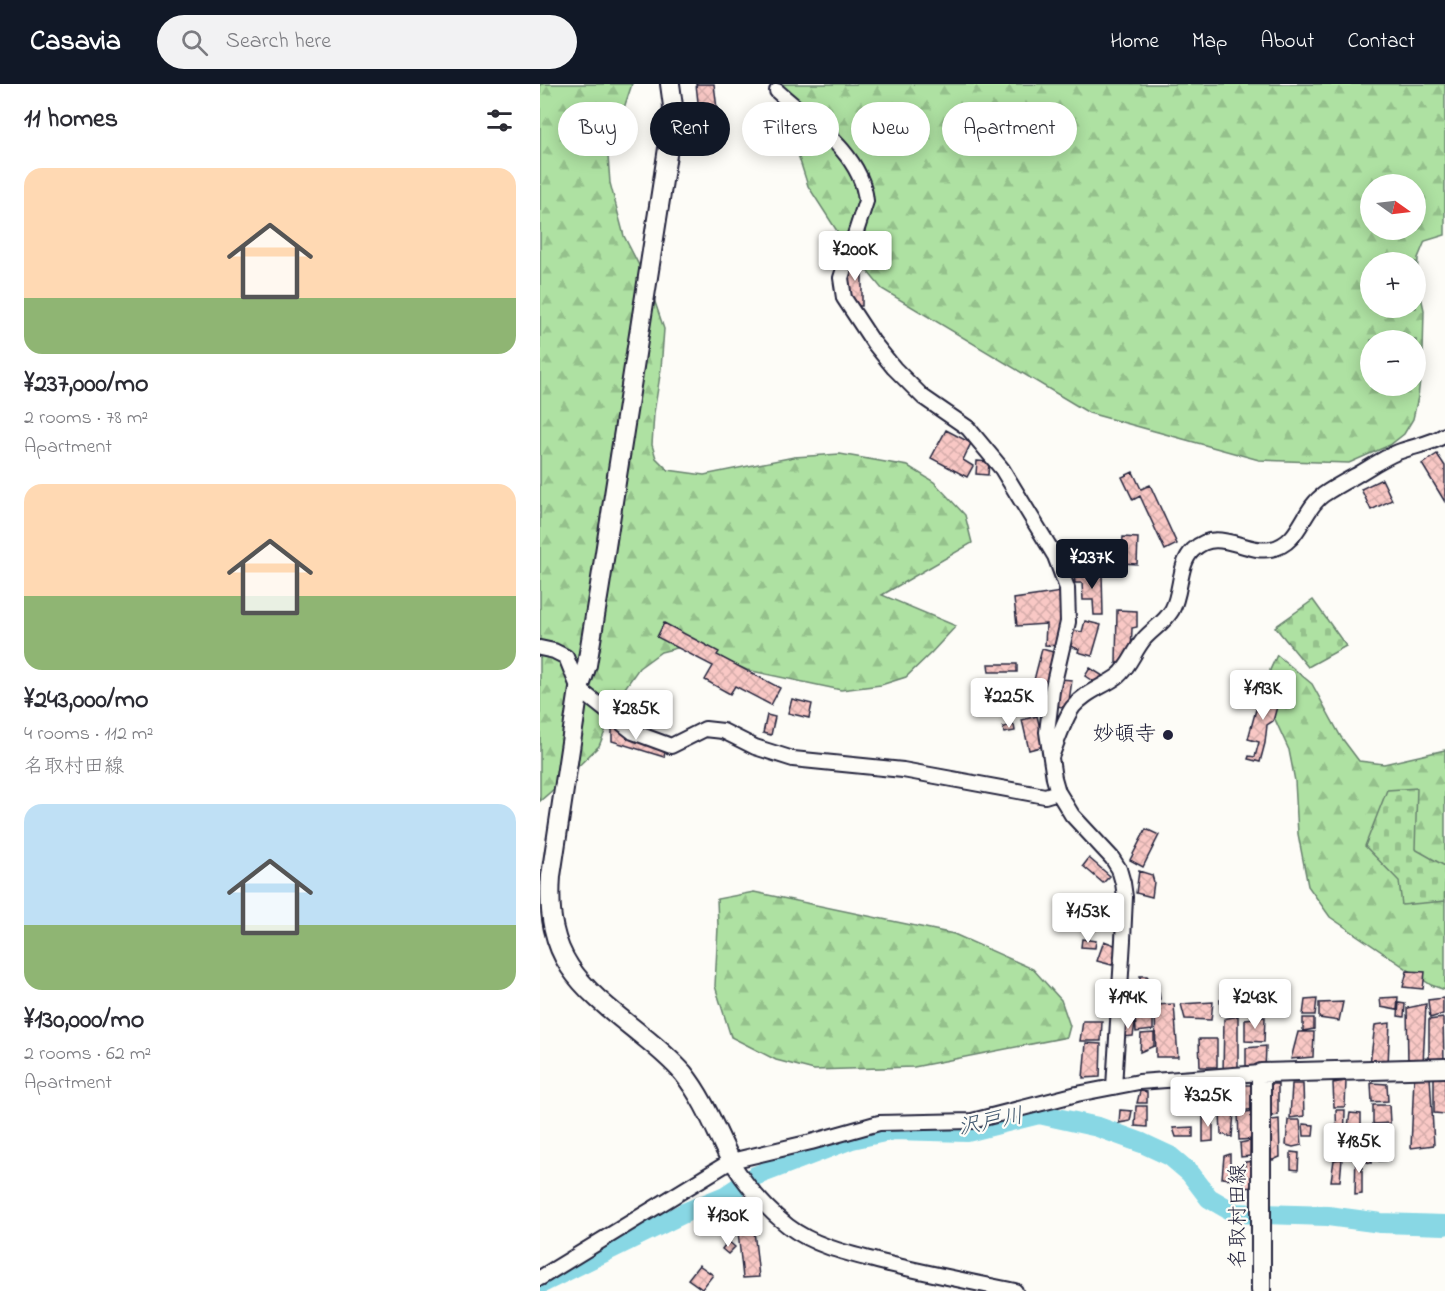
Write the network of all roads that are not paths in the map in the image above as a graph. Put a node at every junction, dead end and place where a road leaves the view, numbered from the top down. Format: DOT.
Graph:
graph roads {
  1 [pos="670,84"];
  2 [pos="777,92"];
  3 [pos="1445,435"];
  4 [pos="540,648"];
  5 [pos="579,689"];
  6 [pos="1050,759"];
  7 [pos="1058,792"];
  8 [pos="1445,1068"];
  9 [pos="1261,1073"];
  10 [pos="1114,1087"];
  11 [pos="734,1165"];
  12 [pos="540,1278"];
  13 [pos="1015,1291"];
  14 [pos="1261,1291"];
  1 -- 5 [label="street"];
  2 -- 6 [label="street"];
  3 -- 6 [label="street"];
  4 -- 5 [label="street"];
  5 -- 7 [label="street"];
  5 -- 11 [label="street"];
  6 -- 7 [label="street"];
  7 -- 10 [label="street"];
  8 -- 9 [label="street"];
  9 -- 10 [label="street"];
  9 -- 14 [label="street, 名取村田線"];
  10 -- 11 [label="street"];
  11 -- 12 [label="street"];
  11 -- 13 [label="street"];
}
